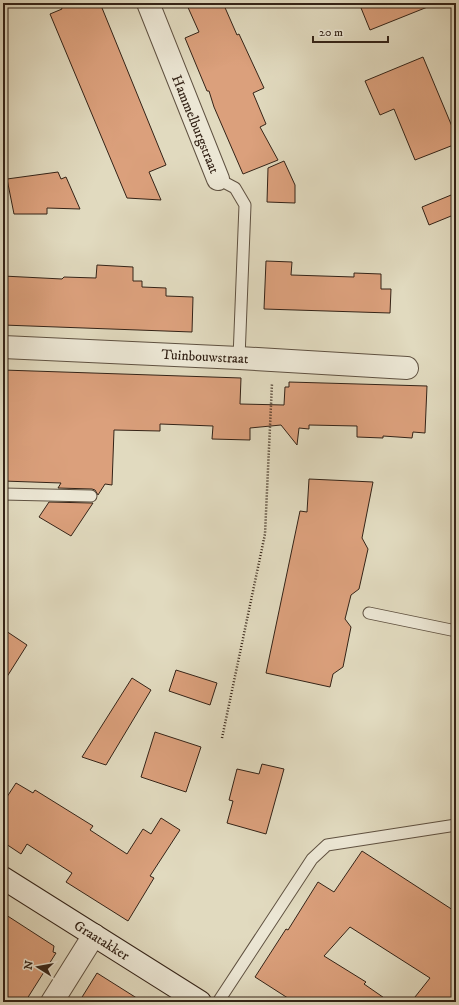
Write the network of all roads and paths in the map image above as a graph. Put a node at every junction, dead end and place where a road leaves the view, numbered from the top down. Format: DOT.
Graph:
graph roads {
  1 [pos="148,3"];
  2 [pos="218,179"];
  3 [pos="3,347"];
  4 [pos="239,358"];
  5 [pos="273,360"];
  6 [pos="407,368"];
  7 [pos="3,494"];
  8 [pos="91,496"];
  9 [pos="369,613"];
  10 [pos="456,631"];
  11 [pos="222,738"];
  12 [pos="456,825"];
  13 [pos="3,878"];
  14 [pos="94,935"];
  15 [pos="52,1002"];
  16 [pos="200,1002"];
  17 [pos="218,1002"];
  1 -- 2 [label="street, Hammelburgstraat"];
  2 -- 4 [label="lane, Hammelburgstraat"];
  3 -- 4 [label="street, Tuinbouwstraat"];
  4 -- 5 [label="street, Tuinbouwstraat"];
  5 -- 6 [label="street, Tuinbouwstraat"];
  5 -- 11 [label="path"];
  7 -- 8 [label="lane"];
  9 -- 10 [label="lane"];
  12 -- 17 [label="lane"];
  13 -- 14 [label="street, Graatakker"];
  14 -- 15 [label="street"];
  14 -- 16 [label="street, Graatakker"];
}
